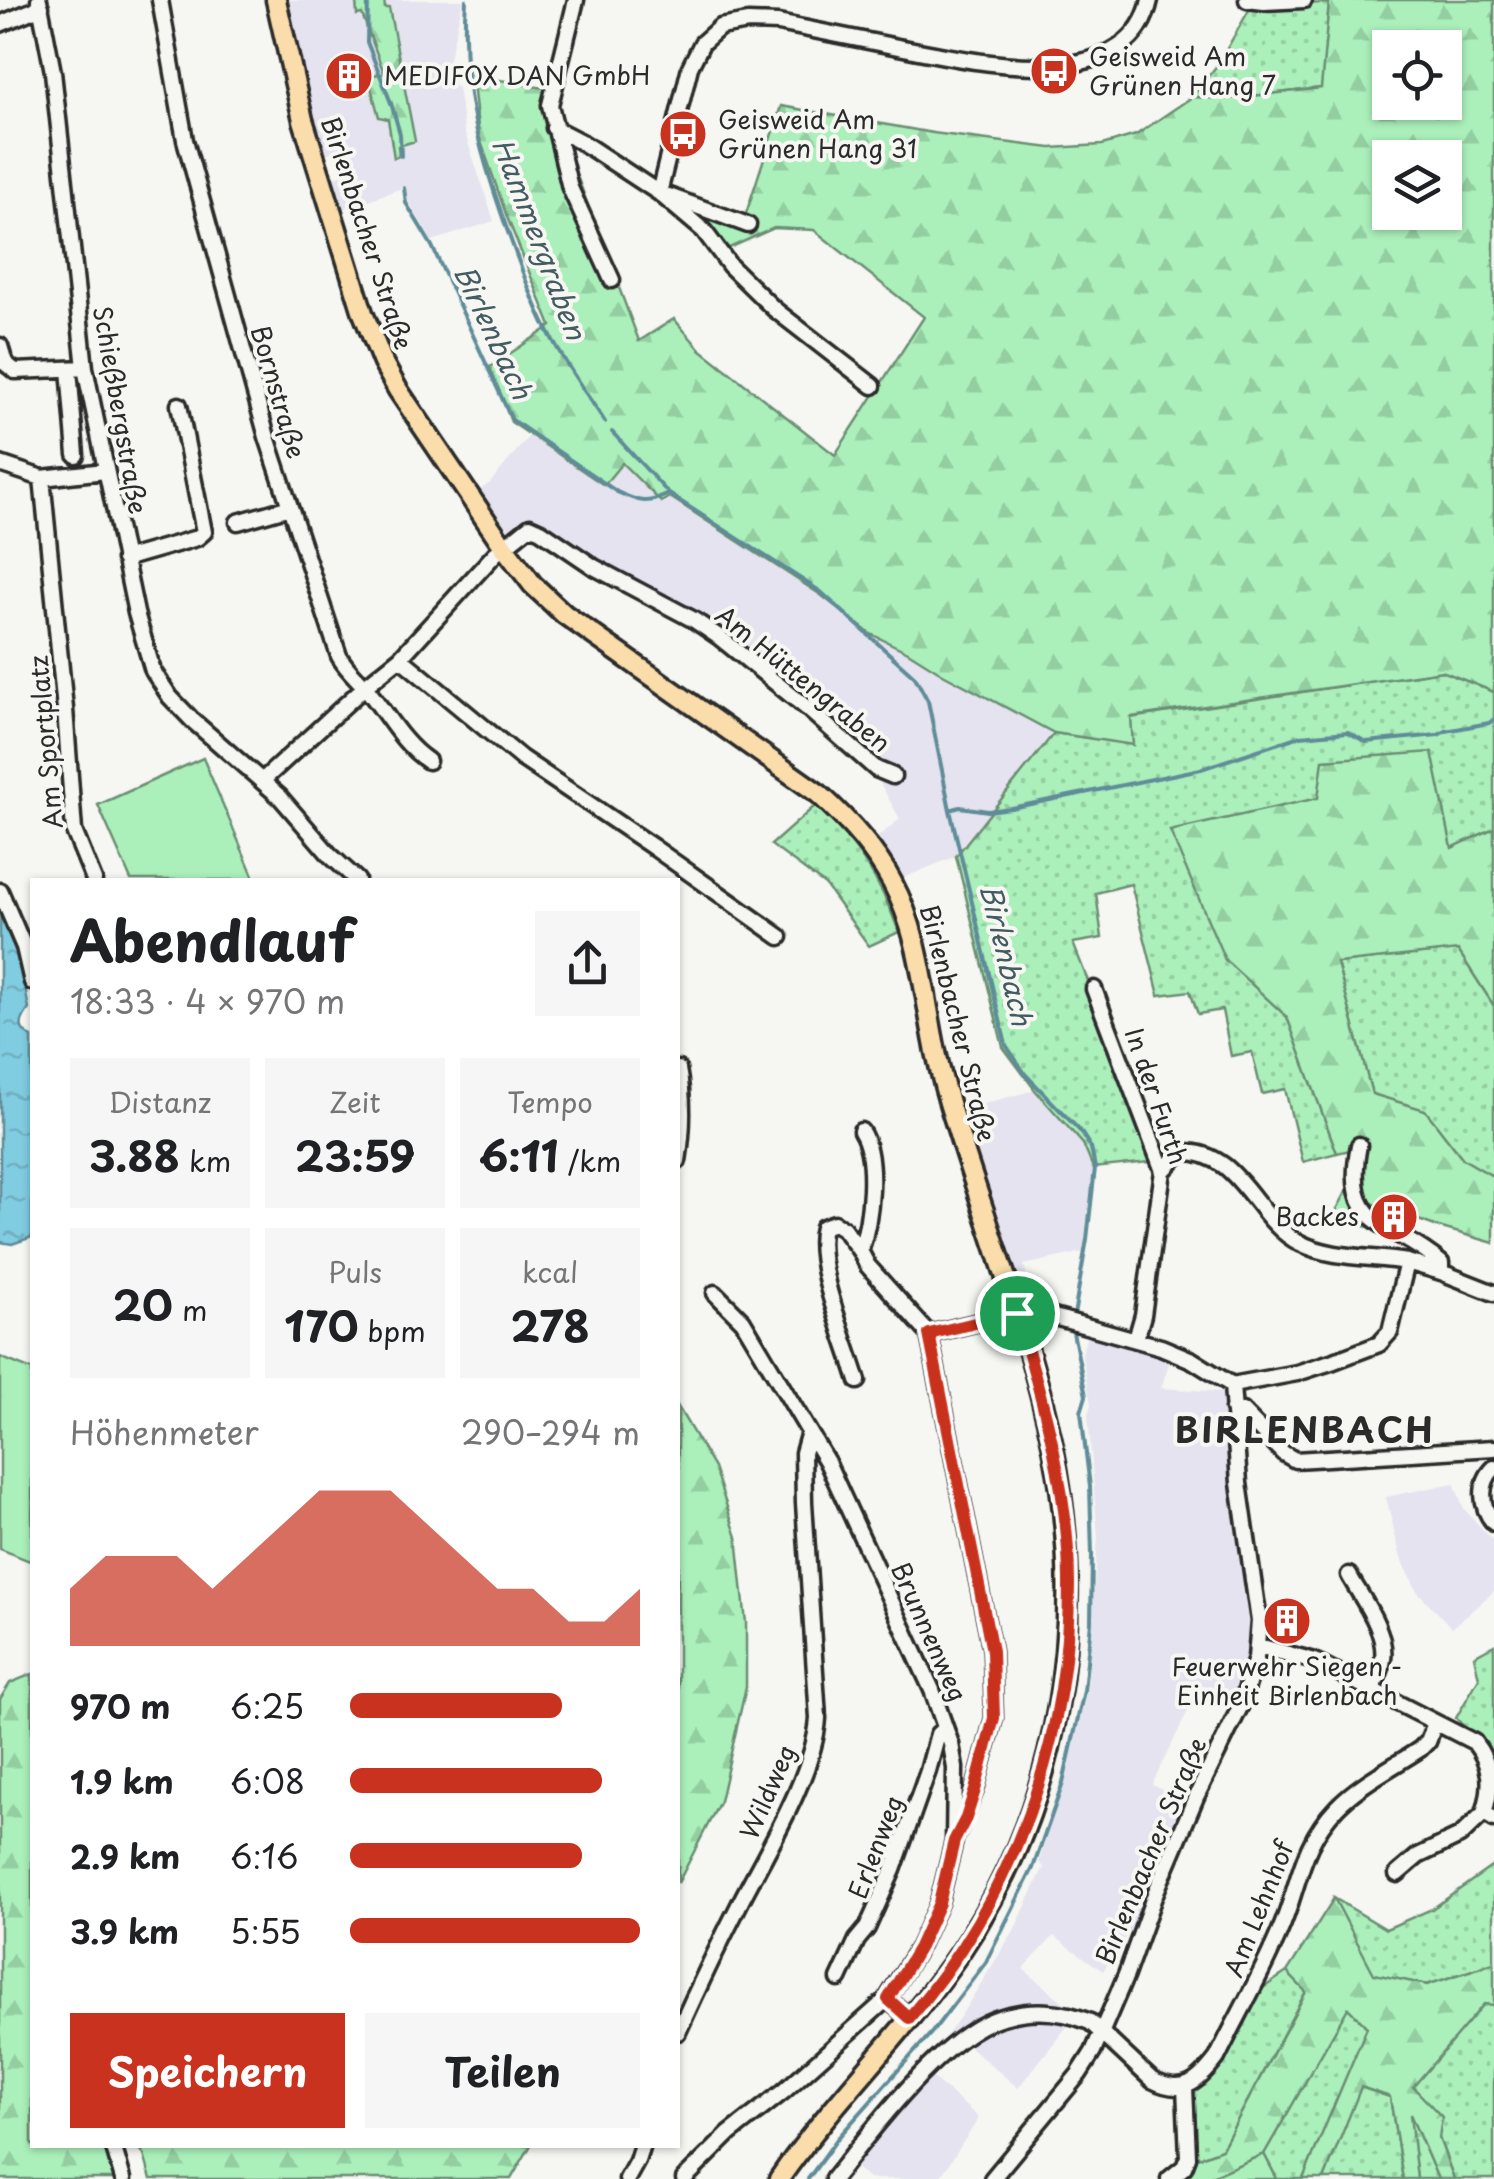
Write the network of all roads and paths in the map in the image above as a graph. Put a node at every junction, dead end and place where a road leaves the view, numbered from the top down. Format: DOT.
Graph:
graph roads {
  1 [pos="160,0"];
  2 [pos="276,0"];
  3 [pos="576,0"];
  4 [pos="1150,0"];
  5 [pos="1248,0"];
  6 [pos="1304,0"];
  7 [pos="40,3"];
  8 [pos="0,24"];
  9 [pos="554,128"];
  10 [pos="658,192"];
  11 [pos="748,225"];
  12 [pos="612,280"];
  13 [pos="0,346"];
  14 [pos="77,369"];
  15 [pos="873,386"];
  16 [pos="178,405"];
  17 [pos="76,455"];
  18 [pos="0,464"];
  19 [pos="105,471"];
  20 [pos="42,478"];
  21 [pos="290,507"];
  22 [pos="238,522"];
  23 [pos="504,547"];
  24 [pos="124,559"];
  25 [pos="400,658"];
  26 [pos="361,690"];
  27 [pos="428,761"];
  28 [pos="893,776"];
  29 [pos="262,780"];
  30 [pos="93,878"];
  31 [pos="355,878"];
  32 [pos="0,891"];
  33 [pos="14,918"];
  34 [pos="30,930"];
  35 [pos="780,938"];
  36 [pos="30,965"];
  37 [pos="1094,989"];
  38 [pos="680,1079"];
  39 [pos="862,1130"];
  40 [pos="1358,1145"];
  41 [pos="680,1149"];
  42 [pos="1164,1171"];
  43 [pos="860,1250"];
  44 [pos="1406,1262"];
  45 [pos="1441,1272"];
  46 [pos="715,1294"];
  47 [pos="1494,1294"];
  48 [pos="1017,1313"];
  49 [pos="929,1334"];
  50 [pos="1136,1339"];
  51 [pos="858,1381"];
  52 [pos="1232,1385"];
  53 [pos="1233,1409"];
  54 [pos="809,1432"];
  55 [pos="1494,1448"];
  56 [pos="1494,1468"];
  57 [pos="1494,1523"];
  58 [pos="1349,1575"];
  59 [pos="1258,1646"];
  60 [pos="1372,1690"];
  61 [pos="1436,1723"];
  62 [pos="945,1728"];
  63 [pos="1489,1816"];
  64 [pos="954,1841"];
  65 [pos="1397,1874"];
  66 [pos="839,1980"];
  67 [pos="888,1999"];
  68 [pos="909,2018"];
  69 [pos="680,2028"];
  70 [pos="1102,2033"];
  71 [pos="1184,2087"];
  72 [pos="114,2148"];
  73 [pos="641,2148"];
  74 [pos="122,2179"];
  75 [pos="628,2179"];
  76 [pos="684,2179"];
  77 [pos="779,2179"];
  78 [pos="833,2179"];
  79 [pos="992,2179"];
  80 [pos="1169,2179"];
  1 -- 21 [label="street, Bornstraße"];
  2 -- 23 [label="main road, Birlenbacher Straße"];
  3 -- 9 [label="street"];
  4 -- 10 [label="street"];
  5 -- 6 [label="street"];
  7 -- 8 [label="street"];
  7 -- 14 [label="street, Schießbergstraße"];
  9 -- 10 [label="street"];
  9 -- 12 [label="street"];
  10 -- 11 [label="street"];
  10 -- 15 [label="street"];
  13 -- 14 [label="street"];
  14 -- 17 [label="street"];
  14 -- 19 [label="street, Schießbergstraße"];
  16 -- 24 [label="street"];
  18 -- 20 [label="street"];
  19 -- 20 [label="street"];
  19 -- 24 [label="street, Schießbergstraße"];
  20 -- 30 [label="street, Am Sportplatz"];
  21 -- 22 [label="street"];
  21 -- 26 [label="street, Bornstraße"];
  23 -- 25 [label="street"];
  23 -- 28 [label="street, Am Hüttengraben"];
  23 -- 48 [label="main road, Birlenbacher Straße"];
  24 -- 29 [label="street, Schießbergstraße"];
  25 -- 26 [label="street"];
  25 -- 35 [label="street"];
  26 -- 27 [label="street, Bornstraße"];
  26 -- 29 [label="street"];
  29 -- 31 [label="street, Schießbergstraße"];
  32 -- 33 [label="street"];
  33 -- 34 [label="street"];
  33 -- 36 [label="street"];
  37 -- 42 [label="street, In der Furth"];
  38 -- 41 [label="street"];
  39 -- 43 [label="street"];
  40 -- 45 [label="street"];
  42 -- 44 [label="street"];
  42 -- 50 [label="street, In der Furth"];
  43 -- 49 [label="street"];
  43 -- 51 [label="street"];
  44 -- 45 [label="street"];
  44 -- 52 [label="street"];
  45 -- 47 [label="street"];
  46 -- 54 [label="street, Brunnenweg"];
  48 -- 49 [label="street"];
  48 -- 50 [label="street"];
  48 -- 68 [label="main road, Birlenbacher Straße"];
  49 -- 64 [label="street"];
  50 -- 52 [label="street"];
  52 -- 53 [label="street, Birlenbacher Straße"];
  53 -- 55 [label="street"];
  53 -- 59 [label="street, Birlenbacher Straße"];
  54 -- 62 [label="street, Brunnenweg"];
  54 -- 69 [label="street, Wildweg"];
  56 -- 57 [label="street"];
  58 -- 60 [label="street"];
  59 -- 60 [label="street"];
  59 -- 70 [label="street, Birlenbacher Straße"];
  60 -- 61 [label="street"];
  61 -- 63 [label="street"];
  61 -- 71 [label="street, Am Lehnhof"];
  62 -- 64 [label="street, Brunnenweg"];
  62 -- 66 [label="street, Erlenweg"];
  63 -- 65 [label="street"];
  64 -- 67 [label="street, Brunnenweg"];
  67 -- 68 [label="street"];
  67 -- 76 [label="street, Brunnenweg"];
  68 -- 77 [label="main road, Birlenbacher Straße"];
  70 -- 71 [label="street"];
  70 -- 78 [label="street"];
  70 -- 79 [label="street, Birlenbacher Straße"];
  71 -- 80 [label="street"];
  72 -- 74 [label="street"];
  73 -- 75 [label="street"];
}
